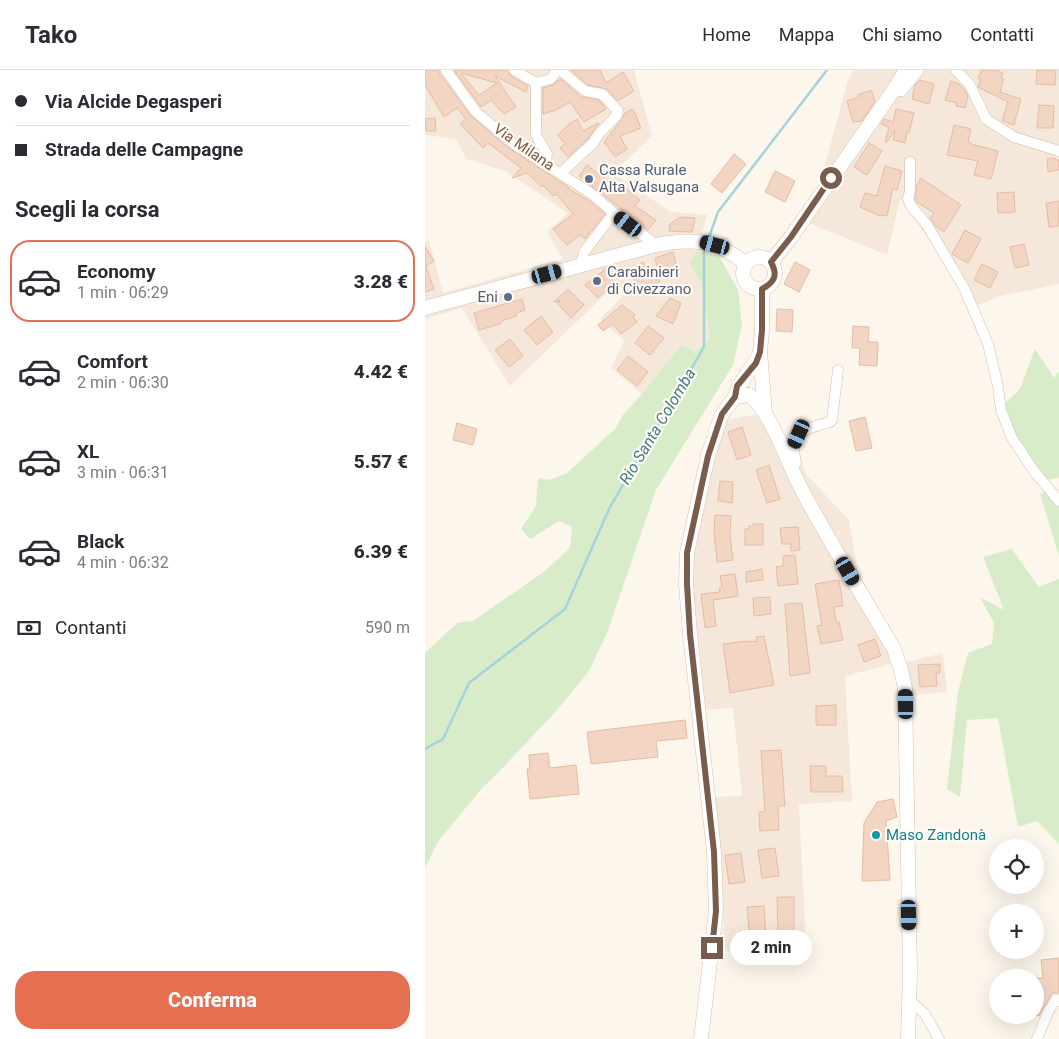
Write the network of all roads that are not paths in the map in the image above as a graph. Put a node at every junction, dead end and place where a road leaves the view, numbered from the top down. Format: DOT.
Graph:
graph roads {
  1 [pos="446,70"];
  2 [pos="514,70"];
  3 [pos="558,70"];
  4 [pos="906,70"];
  5 [pos="919,70"];
  6 [pos="956,70"];
  7 [pos="536,83"];
  8 [pos="893,92"];
  9 [pos="1059,151"];
  10 [pos="910,162"];
  11 [pos="545,164"];
  12 [pos="561,173"];
  13 [pos="614,213"];
  14 [pos="656,244"];
  15 [pos="742,261"];
  16 [pos="771,262"];
  17 [pos="581,265"];
  18 [pos="762,289"];
  19 [pos="425,308"];
  20 [pos="837,370"];
  21 [pos="755,372"];
  22 [pos="742,396"];
  23 [pos="765,412"];
  24 [pos="791,468"];
  25 [pos="1059,501"];
  26 [pos="910,1001"];
  27 [pos="1059,1001"];
  28 [pos="701,1039"];
  29 [pos="907,1039"];
  30 [pos="939,1039"];
  31 [pos="1037,1039"];
  1 -- 11 [label="street, Via Milana"];
  2 -- 7 [label="street"];
  3 -- 7 [label="street"];
  3 -- 12 [label="street"];
  4 -- 8 [label="street"];
  5 -- 8 [label="street"];
  6 -- 9 [label="street"];
  7 -- 11 [label="street"];
  8 -- 16 [label="street"];
  10 -- 25 [label="street"];
  11 -- 12 [label="street, Via Milana"];
  12 -- 13 [label="street, Via Milana"];
  13 -- 14 [label="street, Via Milana"];
  13 -- 17 [label="street"];
  14 -- 15 [label="street"];
  14 -- 17 [label="street"];
  15 -- 16 [label="street"];
  15 -- 18 [label="street"];
  16 -- 18 [label="street"];
  17 -- 19 [label="street"];
  18 -- 21 [label="street"];
  20 -- 24 [label="street"];
  21 -- 22 [label="street"];
  21 -- 23 [label="street"];
  22 -- 23 [label="street"];
  22 -- 28 [label="street"];
  23 -- 24 [label="street"];
  24 -- 26 [label="street"];
  26 -- 29 [label="street"];
  26 -- 30 [label="street"];
  27 -- 31 [label="street"];
}
